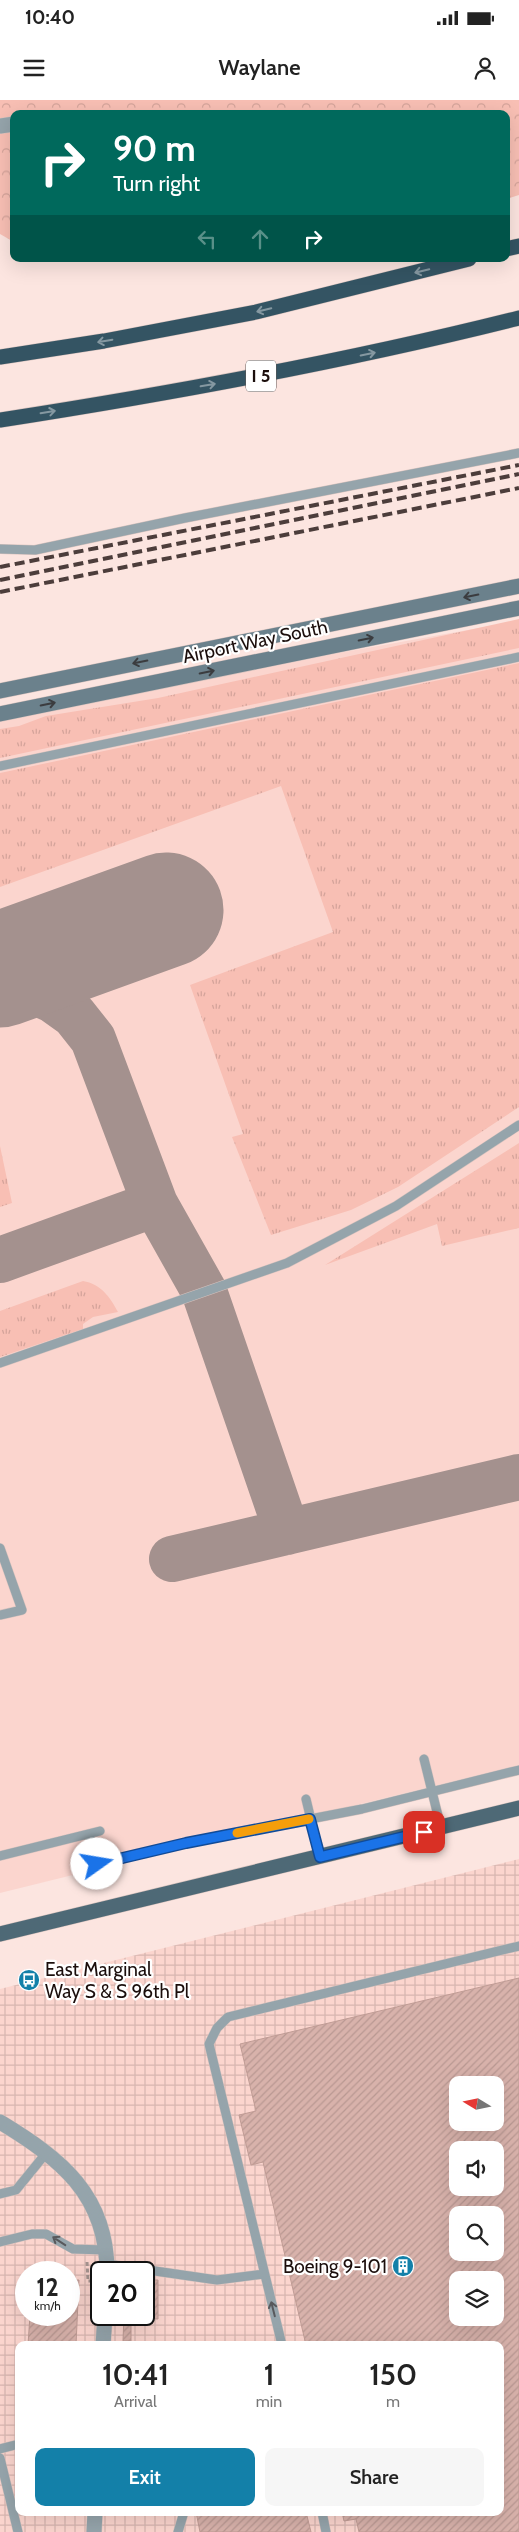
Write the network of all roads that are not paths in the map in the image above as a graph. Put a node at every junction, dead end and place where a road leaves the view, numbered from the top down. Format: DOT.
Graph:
graph roads {
  1 [pos="457,262"];
  2 [pos="519,318"];
  3 [pos="0,356"];
  4 [pos="0,420"];
  5 [pos="519,453"];
  6 [pos="0,549"];
  7 [pos="519,586"];
  8 [pos="519,608"];
  9 [pos="519,657"];
  10 [pos="0,690"];
  11 [pos="0,714"];
  12 [pos="0,766"];
  13 [pos="519,1125"];
  14 [pos="0,1363"];
  15 [pos="0,1548"];
  16 [pos="3,1566"];
  17 [pos="0,1615"];
  18 [pos="424,1758"];
  19 [pos="519,1770"];
  20 [pos="432,1792"];
  21 [pos="306,1799"];
  22 [pos="519,1808"];
  23 [pos="310,1819"];
  24 [pos="441,1828"];
  25 [pos="100,1831"];
  26 [pos="89,1834"];
  27 [pos="0,1856"];
  28 [pos="320,1857"];
  29 [pos="0,1934"];
  30 [pos="519,1946"];
  31 [pos="0,2122"];
  32 [pos="47,2152"];
  33 [pos="0,2194"];
  34 [pos="0,2242"];
  35 [pos="103,2261"];
  36 [pos="106,2261"];
  37 [pos="155,2270"];
  38 [pos="264,2274"];
  39 [pos="104,2326"];
  40 [pos="103,2341"];
  41 [pos="281,2341"];
  42 [pos="15,2445"];
  43 [pos="0,2449"];
  44 [pos="0,2458"];
  45 [pos="95,2516"];
  46 [pos="183,2516"];
  47 [pos="323,2516"];
  48 [pos="18,2532"];
  49 [pos="94,2532"];
  50 [pos="178,2532"];
  51 [pos="326,2532"];
  1 -- 3 [label="highway, one-way"];
  4 -- 2 [label="highway, I 5, one-way"];
  5 -- 6 [label="lane"];
  7 -- 10 [label="main road, Airport Way South, one-way"];
  11 -- 8 [label="main road, Airport Way South, one-way"];
  9 -- 12 [label="lane"];
  13 -- 14 [label="lane"];
  15 -- 16 [label="lane"];
  16 -- 17 [label="lane"];
  18 -- 20 [label="lane"];
  19 -- 20 [label="lane"];
  20 -- 23 [label="lane"];
  20 -- 24 [label="lane"];
  21 -- 23 [label="lane"];
  22 -- 24 [label="main road"];
  23 -- 26 [label="lane"];
  23 -- 28 [label="lane"];
  24 -- 28 [label="main road"];
  25 -- 26 [label="lane"];
  26 -- 27 [label="lane"];
  28 -- 29 [label="main road"];
  30 -- 38 [label="lane"];
  31 -- 32 [label="street"];
  32 -- 33 [label="lane"];
  32 -- 36 [label="street"];
  35 -- 34 [label="lane, one-way"];
  37 -- 38 [label="lane"];
  41 -- 38 [label="lane, one-way"];
  39 -- 40 [label="street"];
  42 -- 43 [label="lane"];
  44 -- 48 [label="lane"];
  45 -- 49 [label="street"];
  46 -- 50 [label="lane"];
  47 -- 51 [label="lane"];
}
